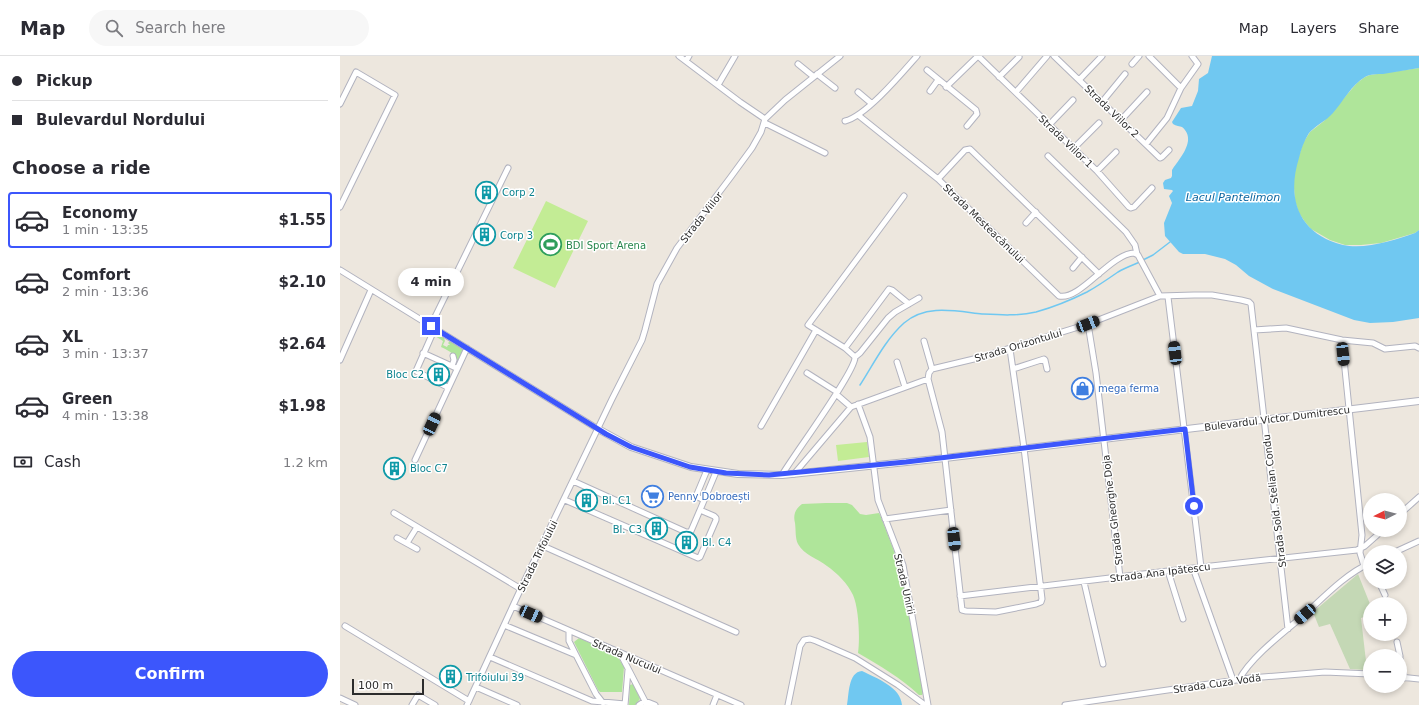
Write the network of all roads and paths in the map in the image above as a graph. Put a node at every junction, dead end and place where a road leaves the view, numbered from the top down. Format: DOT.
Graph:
graph roads {
  1 [pos="679,56"];
  2 [pos="689,56"];
  3 [pos="735,56"];
  4 [pos="840,56"];
  5 [pos="917,56"];
  6 [pos="978,56"];
  7 [pos="1047,56"];
  8 [pos="1054,56"];
  9 [pos="1102,56"];
  10 [pos="1139,56"];
  11 [pos="1149,56"];
  12 [pos="1192,56"];
  13 [pos="1019,57"];
  14 [pos="686,61"];
  15 [pos="798,64"];
  16 [pos="1132,64"];
  17 [pos="927,70"];
  18 [pos="1125,74"];
  19 [pos="816,76"];
  20 [pos="1000,77"];
  21 [pos="938,80"];
  22 [pos="1079,80"];
  23 [pos="718,86"];
  24 [pos="946,87"];
  25 [pos="835,88"];
  26 [pos="1181,88"];
  27 [pos="930,91"];
  28 [pos="858,92"];
  29 [pos="1016,92"];
  30 [pos="1147,92"];
  31 [pos="1073,100"];
  32 [pos="1102,102"];
  33 [pos="871,103"];
  34 [pos="340,104"];
  35 [pos="858,115"];
  36 [pos="1121,120"];
  37 [pos="765,121"];
  38 [pos="845,121"];
  39 [pos="1099,123"];
  40 [pos="1050,125"];
  41 [pos="967,126"];
  42 [pos="1146,144"];
  43 [pos="1074,148"];
  44 [pos="1169,150"];
  45 [pos="1116,152"];
  46 [pos="825,153"];
  47 [pos="1048,156"];
  48 [pos="508,168"];
  49 [pos="1097,171"];
  50 [pos="938,179"];
  51 [pos="1152,188"];
  52 [pos="904,196"];
  53 [pos="340,207"];
  54 [pos="1036,212"];
  55 [pos="1026,223"];
  56 [pos="1138,254"];
  57 [pos="1082,258"];
  58 [pos="1073,268"];
  59 [pos="340,270"];
  60 [pos="1099,274"];
  61 [pos="371,290"];
  62 [pos="1160,296"];
  63 [pos="1168,297"];
  64 [pos="919,298"];
  65 [pos="1249,302"];
  66 [pos="909,304"];
  67 [pos="1088,324"];
  68 [pos="433,327"];
  69 [pos="816,330"];
  70 [pos="1254,330"];
  71 [pos="1342,340"];
  72 [pos="924,341"];
  73 [pos="1419,347"];
  74 [pos="467,348"];
  75 [pos="845,348"];
  76 [pos="1010,349"];
  77 [pos="423,353"];
  78 [pos="452,356"];
  79 [pos="855,356"];
  80 [pos="340,360"];
  81 [pos="897,362"];
  82 [pos="932,369"];
  83 [pos="1012,369"];
  84 [pos="1047,369"];
  85 [pos="807,373"];
  86 [pos="928,377"];
  87 [pos="448,387"];
  88 [pos="905,387"];
  89 [pos="836,393"];
  90 [pos="1419,401"];
  91 [pos="858,404"];
  92 [pos="851,407"];
  93 [pos="1349,409"];
  94 [pos="1264,419"];
  95 [pos="761,426"];
  96 [pos="598,429"];
  97 [pos="1185,429"];
  98 [pos="1103,439"];
  99 [pos="1024,448"];
  100 [pos="945,458"];
  101 [pos="415,460"];
  102 [pos="874,466"];
  103 [pos="707,470"];
  104 [pos="716,472"];
  105 [pos="794,474"];
  106 [pos="782,475"];
  107 [pos="573,481"];
  108 [pos="1419,497"];
  109 [pos="564,500"];
  110 [pos="704,500"];
  111 [pos="1407,508"];
  112 [pos="700,510"];
  113 [pos="951,510"];
  114 [pos="394,513"];
  115 [pos="885,519"];
  116 [pos="417,527"];
  117 [pos="1375,537"];
  118 [pos="397,538"];
  119 [pos="1419,541"];
  120 [pos="407,543"];
  121 [pos="543,546"];
  122 [pos="1407,546"];
  123 [pos="417,549"];
  124 [pos="1360,550"];
  125 [pos="1280,558"];
  126 [pos="1363,564"];
  127 [pos="1201,567"];
  128 [pos="1363,567"];
  129 [pos="1193,568"];
  130 [pos="1168,571"];
  131 [pos="1120,577"];
  132 [pos="1084,582"];
  133 [pos="1041,587"];
  134 [pos="521,589"];
  135 [pos="1382,589"];
  136 [pos="1385,595"];
  137 [pos="960,596"];
  138 [pos="513,606"];
  139 [pos="1183,619"];
  140 [pos="504,625"];
  141 [pos="346,626"];
  142 [pos="1288,629"];
  143 [pos="569,631"];
  144 [pos="736,632"];
  145 [pos="1397,642"];
  146 [pos="1398,649"];
  147 [pos="620,653"];
  148 [pos="576,655"];
  149 [pos="490,656"];
  150 [pos="1103,664"];
  151 [pos="628,668"];
  152 [pos="1363,674"];
  153 [pos="1407,678"];
  154 [pos="1419,679"];
  155 [pos="1233,680"];
  156 [pos="1239,680"];
  157 [pos="476,687"];
  158 [pos="717,695"];
  159 [pos="340,698"];
  160 [pos="468,703"];
  161 [pos="646,703"];
  162 [pos="604,704"];
  163 [pos="625,704"];
  164 [pos="355,705"];
  165 [pos="412,705"];
  166 [pos="435,705"];
  167 [pos="517,705"];
  168 [pos="639,705"];
  169 [pos="655,705"];
  170 [pos="713,705"];
  171 [pos="741,705"];
  172 [pos="788,705"];
  173 [pos="923,705"];
  174 [pos="1065,705"];
  1 -- 14 [label="street"];
  2 -- 14 [label="street"];
  3 -- 23 [label="street"];
  4 -- 19 [label="street"];
  5 -- 33 [label="street"];
  6 -- 20 [label="street, Strada Viilor 1"];
  6 -- 24 [label="street"];
  7 -- 29 [label="street"];
  8 -- 22 [label="street, Strada Viilor 2"];
  9 -- 22 [label="street"];
  10 -- 16 [label="street"];
  11 -- 26 [label="street"];
  12 -- 26 [label="street"];
  13 -- 20 [label="street"];
  14 -- 23 [label="street"];
  15 -- 19 [label="street"];
  17 -- 21 [label="street"];
  18 -- 32 [label="street"];
  19 -- 25 [label="street"];
  19 -- 37 [label="street"];
  20 -- 29 [label="street, Strada Viilor 1"];
  21 -- 24 [label="street"];
  21 -- 27 [label="street"];
  22 -- 32 [label="street, Strada Viilor 2"];
  23 -- 37 [label="street"];
  24 -- 41 [label="street"];
  26 -- 42 [label="street"];
  28 -- 33 [label="street"];
  29 -- 40 [label="street, Strada Viilor 1"];
  30 -- 36 [label="street"];
  31 -- 40 [label="street, Strada Viilor 2"];
  32 -- 36 [label="street, Strada Viilor 2"];
  33 -- 35 [label="street"];
  34 -- 53 [label="street"];
  35 -- 38 [label="street"];
  35 -- 50 [label="street"];
  36 -- 42 [label="street, Strada Viilor 2"];
  37 -- 46 [label="street"];
  37 -- 96 [label="street, Strada Viilor"];
  39 -- 43 [label="street, Strada Viilor 2"];
  40 -- 43 [label="street, Strada Viilor 1"];
  42 -- 44 [label="street, Strada Viilor 2"];
  43 -- 49 [label="street, Strada Viilor 1"];
  45 -- 49 [label="street"];
  47 -- 56 [label="street"];
  48 -- 68 [label="street"];
  49 -- 51 [label="street, Strada Viilor 1"];
  50 -- 54 [label="street, Strada Mesteacănului"];
  50 -- 60 [label="street, Strada Mesteacănului"];
  52 -- 69 [label="street"];
  54 -- 55 [label="street"];
  54 -- 57 [label="street, Strada Mesteacănului"];
  56 -- 60 [label="street, Strada Mesteacănului"];
  56 -- 62 [label="street"];
  57 -- 58 [label="street"];
  57 -- 60 [label="street, Strada Mesteacănului"];
  59 -- 61 [label="street"];
  61 -- 68 [label="street"];
  61 -- 80 [label="street"];
  62 -- 63 [label="street, Strada Orizontului"];
  62 -- 67 [label="street, Strada Orizontului"];
  63 -- 65 [label="street, Strada Orizontului"];
  63 -- 97 [label="street"];
  64 -- 66 [label="street"];
  65 -- 70 [label="street, Strada Sold. Stelian Condu"];
  66 -- 75 [label="street"];
  66 -- 79 [label="street"];
  67 -- 76 [label="street, Strada Orizontului"];
  67 -- 98 [label="street, Strada Gheorghe Doja"];
  68 -- 74 [label="street"];
  68 -- 77 [label="street"];
  69 -- 75 [label="street"];
  69 -- 95 [label="street"];
  70 -- 71 [label="street"];
  70 -- 94 [label="street, Strada Sold. Stelian Condu"];
  71 -- 73 [label="street"];
  71 -- 93 [label="street"];
  72 -- 82 [label="street"];
  74 -- 96 [label="street"];
  74 -- 101 [label="street"];
  75 -- 79 [label="street"];
  76 -- 82 [label="street, Strada Orizontului"];
  76 -- 83 [label="street"];
  77 -- 78 [label="street"];
  77 -- 87 [label="street"];
  79 -- 89 [label="street"];
  81 -- 88 [label="street"];
  82 -- 86 [label="street"];
  83 -- 84 [label="street"];
  83 -- 99 [label="street"];
  85 -- 89 [label="street"];
  86 -- 88 [label="street"];
  86 -- 100 [label="street"];
  88 -- 91 [label="street"];
  89 -- 92 [label="street"];
  89 -- 106 [label="street"];
  90 -- 93 [label="street, Bulevardul Victor Dumitrescu"];
  91 -- 92 [label="street"];
  91 -- 102 [label="street, Strada Unirii"];
  92 -- 105 [label="street"];
  93 -- 94 [label="street, Bulevardul Victor Dumitrescu"];
  93 -- 124 [label="street"];
  94 -- 97 [label="street, Bulevardul Victor Dumitrescu"];
  94 -- 125 [label="street, Strada Sold. Stelian Condu"];
  96 -- 103 [label="street, Bulevardul Victor Dumitrescu"];
  96 -- 107 [label="street, Strada Trifoiului"];
  97 -- 98 [label="street, Bulevardul Victor Dumitrescu"];
  97 -- 127 [label="street"];
  98 -- 99 [label="street, Bulevardul Victor Dumitrescu"];
  98 -- 131 [label="street, Strada Gheorghe Doja"];
  99 -- 100 [label="street, Bulevardul Victor Dumitrescu"];
  99 -- 133 [label="street"];
  100 -- 102 [label="street, Bulevardul Victor Dumitrescu"];
  100 -- 113 [label="street"];
  102 -- 105 [label="street, Bulevardul Victor Dumitrescu"];
  102 -- 115 [label="street, Strada Unirii"];
  103 -- 104 [label="street, Bulevardul Victor Dumitrescu"];
  103 -- 110 [label="street"];
  104 -- 106 [label="street, Bulevardul Victor Dumitrescu"];
  104 -- 110 [label="street"];
  105 -- 106 [label="street, Bulevardul Victor Dumitrescu"];
  107 -- 109 [label="street, Strada Trifoiului"];
  107 -- 112 [label="street"];
  108 -- 111 [label="street"];
  109 -- 112 [label="street"];
  109 -- 121 [label="street, Strada Trifoiului"];
  110 -- 112 [label="street"];
  113 -- 115 [label="street"];
  113 -- 137 [label="street"];
  114 -- 116 [label="street"];
  115 -- 173 [label="street, Strada Unirii"];
  116 -- 120 [label="street"];
  116 -- 134 [label="street"];
  117 -- 124 [label="street"];
  118 -- 120 [label="street"];
  119 -- 122 [label="street"];
  120 -- 123 [label="street"];
  121 -- 134 [label="street, Strada Trifoiului"];
  121 -- 144 [label="street"];
  124 -- 125 [label="street, Strada Ana Ipătescu"];
  124 -- 126 [label="street"];
  125 -- 127 [label="street, Strada Ana Ipătescu"];
  125 -- 142 [label="street, Strada Sold. Stelian Condu"];
  127 -- 129 [label="street, Strada Ana Ipătescu"];
  128 -- 142 [label="street"];
  129 -- 130 [label="street, Strada Ana Ipătescu"];
  129 -- 155 [label="street"];
  130 -- 131 [label="street, Strada Ana Ipătescu"];
  130 -- 139 [label="street"];
  131 -- 132 [label="street, Strada Ana Ipătescu"];
  132 -- 133 [label="street, Strada Ana Ipătescu"];
  132 -- 150 [label="street"];
  133 -- 137 [label="street, Strada Ana Ipătescu"];
  133 -- 137 [label="street"];
  134 -- 138 [label="street, Strada Trifoiului"];
  135 -- 136 [label="street"];
  138 -- 140 [label="street, Strada Trifoiului"];
  138 -- 143 [label="street, Strada Nucului"];
  140 -- 148 [label="street"];
  140 -- 149 [label="street, Strada Trifoiului"];
  141 -- 160 [label="street"];
  142 -- 156 [label="street"];
  143 -- 147 [label="street, Strada Nucului"];
  143 -- 148 [label="street"];
  145 -- 146 [label="street"];
  147 -- 151 [label="street"];
  147 -- 158 [label="street, Strada Nucului"];
  148 -- 162 [label="street"];
  149 -- 157 [label="street, Strada Trifoiului"];
  149 -- 162 [label="street"];
  151 -- 161 [label="street"];
  151 -- 163 [label="street"];
  152 -- 156 [label="street, Strada Cuza Vodă"];
  153 -- 154 [label="street"];
  155 -- 156 [label="street, Strada Cuza Vodă"];
  155 -- 174 [label="street, Strada Cuza Vodă"];
  157 -- 160 [label="street, Strada Trifoiului"];
  157 -- 167 [label="street"];
  158 -- 170 [label="street"];
  158 -- 171 [label="street, Strada Nucului"];
  159 -- 164 [label="street"];
  161 -- 168 [label="street"];
  161 -- 169 [label="street"];
  162 -- 163 [label="street"];
  165 -- 166 [label="street"];
  172 -- 173 [label="street"];
}
